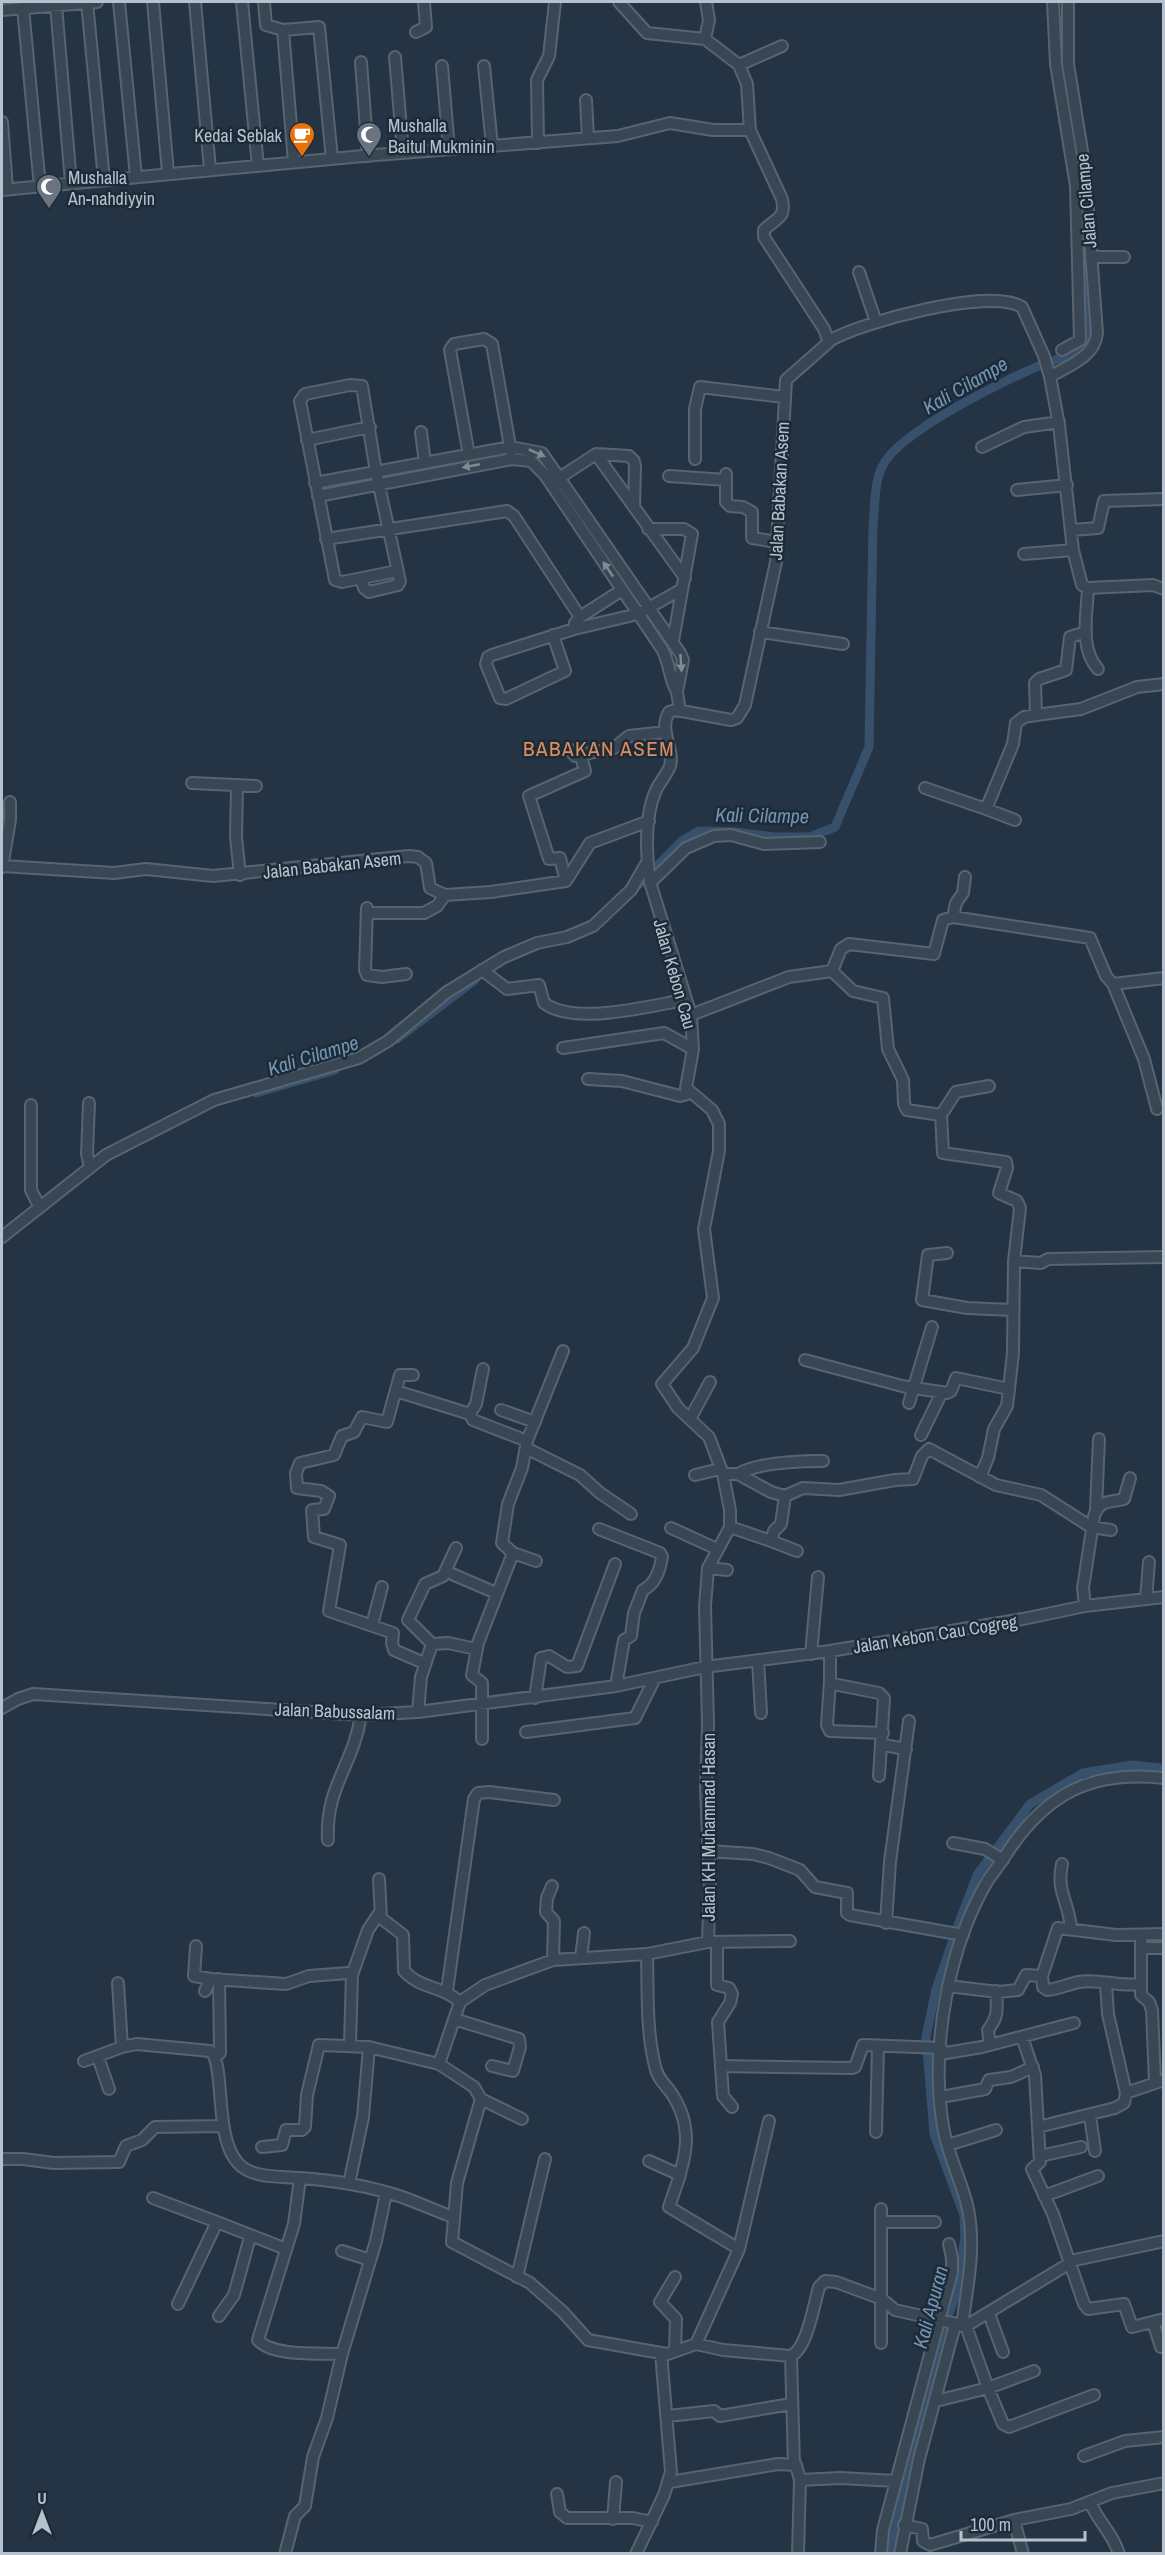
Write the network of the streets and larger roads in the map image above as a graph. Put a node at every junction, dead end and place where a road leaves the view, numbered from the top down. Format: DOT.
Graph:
graph roads {
  1 [pos="87,2"];
  2 [pos="97,2"];
  3 [pos="118,2"];
  4 [pos="153,2"];
  5 [pos="195,2"];
  6 [pos="242,2"];
  7 [pos="264,2"];
  8 [pos="424,2"];
  9 [pos="555,2"];
  10 [pos="619,2"];
  11 [pos="706,2"];
  12 [pos="1053,2"];
  13 [pos="1068,2"];
  14 [pos="56,5"];
  15 [pos="23,8"];
  16 [pos="2,10"];
  17 [pos="283,30"];
  18 [pos="417,32"];
  19 [pos="705,39"];
  20 [pos="782,46"];
  21 [pos="395,57"];
  22 [pos="361,62"];
  23 [pos="739,65"];
  24 [pos="442,66"];
  25 [pos="484,66"];
  26 [pos="586,100"];
  27 [pos="2,122"];
  28 [pos="750,129"];
  29 [pos="1072,129"];
  30 [pos="588,138"];
  31 [pos="538,143"];
  32 [pos="492,146"];
  33 [pos="449,149"];
  34 [pos="403,152"];
  35 [pos="368,156"];
  36 [pos="332,159"];
  37 [pos="294,162"];
  38 [pos="258,166"];
  39 [pos="210,170"];
  40 [pos="1080,170"];
  41 [pos="168,173"];
  42 [pos="136,177"];
  43 [pos="104,180"];
  44 [pos="71,183"];
  45 [pos="40,187"];
  46 [pos="4,189"];
  47 [pos="1092,257"];
  48 [pos="1124,257"];
  49 [pos="859,272"];
  50 [pos="876,322"];
  51 [pos="829,341"];
  52 [pos="1062,350"];
  53 [pos="1049,374"];
  54 [pos="784,397"];
  55 [pos="1059,422"];
  56 [pos="370,427"];
  57 [pos="421,432"];
  58 [pos="307,440"];
  59 [pos="982,447"];
  60 [pos="511,453"];
  61 [pos="596,454"];
  62 [pos="469,455"];
  63 [pos="695,459"];
  64 [pos="425,463"];
  65 [pos="376,472"];
  66 [pos="669,476"];
  67 [pos="561,477"];
  68 [pos="315,483"];
  69 [pos="379,483"];
  70 [pos="550,483"];
  71 [pos="1067,485"];
  72 [pos="1017,490"];
  73 [pos="318,496"];
  74 [pos="1164,500"];
  75 [pos="634,508"];
  76 [pos="388,529"];
  77 [pos="648,529"];
  78 [pos="1072,530"];
  79 [pos="326,539"];
  80 [pos="777,542"];
  81 [pos="1073,550"];
  82 [pos="1024,554"];
  83 [pos="683,584"];
  84 [pos="1088,588"];
  85 [pos="1164,589"];
  86 [pos="622,590"];
  87 [pos="649,609"];
  88 [pos="638,614"];
  89 [pos="580,617"];
  90 [pos="574,629"];
  91 [pos="760,632"];
  92 [pos="1086,632"];
  93 [pos="553,635"];
  94 [pos="673,641"];
  95 [pos="843,644"];
  96 [pos="1098,669"];
  97 [pos="1164,684"];
  98 [pos="677,692"];
  99 [pos="680,711"];
  100 [pos="1036,715"];
  101 [pos="665,732"];
  102 [pos="569,749"];
  103 [pos="581,756"];
  104 [pos="192,783"];
  105 [pos="237,786"];
  106 [pos="256,786"];
  107 [pos="925,788"];
  108 [pos="10,802"];
  109 [pos="986,809"];
  110 [pos="1015,820"];
  111 [pos="649,821"];
  112 [pos="820,842"];
  113 [pos="648,865"];
  114 [pos="2,867"];
  115 [pos="240,875"];
  116 [pos="965,877"];
  117 [pos="566,881"];
  118 [pos="650,883"];
  119 [pos="445,896"];
  120 [pos="953,917"];
  121 [pos="832,971"];
  122 [pos="485,973"];
  123 [pos="406,974"];
  124 [pos="1164,978"];
  125 [pos="1113,984"];
  126 [pos="684,999"];
  127 [pos="691,1015"];
  128 [pos="563,1048"];
  129 [pos="693,1049"];
  130 [pos="588,1078"];
  131 [pos="989,1086"];
  132 [pos="686,1088"];
  133 [pos="89,1103"];
  134 [pos="31,1105"];
  135 [pos="1157,1109"];
  136 [pos="941,1115"];
  137 [pos="90,1167"];
  138 [pos="39,1206"];
  139 [pos="2,1237"];
  140 [pos="947,1253"];
  141 [pos="1164,1257"];
  142 [pos="1014,1262"];
  143 [pos="1012,1310"];
  144 [pos="932,1328"];
  145 [pos="563,1351"];
  146 [pos="806,1360"];
  147 [pos="483,1369"];
  148 [pos="413,1375"];
  149 [pos="711,1382"];
  150 [pos="915,1388"];
  151 [pos="1009,1389"];
  152 [pos="396,1391"];
  153 [pos="942,1392"];
  154 [pos="909,1403"];
  155 [pos="501,1410"];
  156 [pos="470,1414"];
  157 [pos="690,1419"];
  158 [pos="535,1422"];
  159 [pos="921,1434"];
  160 [pos="1099,1439"];
  161 [pos="526,1445"];
  162 [pos="823,1461"];
  163 [pos="721,1471"];
  164 [pos="738,1474"];
  165 [pos="695,1475"];
  166 [pos="980,1477"];
  167 [pos="1130,1478"];
  168 [pos="785,1496"];
  169 [pos="1096,1509"];
  170 [pos="631,1514"];
  171 [pos="730,1527"];
  172 [pos="1091,1527"];
  173 [pos="671,1528"];
  174 [pos="599,1529"];
  175 [pos="1111,1530"];
  176 [pos="771,1541"];
  177 [pos="456,1548"];
  178 [pos="717,1549"];
  179 [pos="797,1551"];
  180 [pos="513,1552"];
  181 [pos="536,1562"];
  182 [pos="1149,1562"];
  183 [pos="615,1564"];
  184 [pos="708,1568"];
  185 [pos="727,1570"];
  186 [pos="452,1574"];
  187 [pos="818,1577"];
  188 [pos="382,1587"];
  189 [pos="496,1593"];
  190 [pos="1164,1597"];
  191 [pos="1146,1599"];
  192 [pos="1085,1606"];
  193 [pos="372,1625"];
  194 [pos="432,1644"];
  195 [pos="476,1648"];
  196 [pos="830,1651"];
  197 [pos="811,1654"];
  198 [pos="758,1660"];
  199 [pos="424,1663"];
  200 [pos="705,1667"];
  201 [pos="655,1678"];
  202 [pos="830,1681"];
  203 [pos="616,1686"];
  204 [pos="535,1698"];
  205 [pos="483,1705"];
  206 [pos="2,1708"];
  207 [pos="418,1712"];
  208 [pos="761,1713"];
  209 [pos="361,1715"];
  210 [pos="909,1721"];
  211 [pos="526,1732"];
  212 [pos="883,1733"];
  213 [pos="482,1739"];
  214 [pos="883,1745"];
  215 [pos="906,1749"];
  216 [pos="879,1776"];
  217 [pos="1164,1779"];
  218 [pos="554,1800"];
  219 [pos="328,1840"];
  220 [pos="952,1843"];
  221 [pos="709,1851"];
  222 [pos="1002,1858"];
  223 [pos="1062,1864"];
  224 [pos="379,1879"];
  225 [pos="552,1886"];
  226 [pos="380,1912"];
  227 [pos="886,1923"];
  228 [pos="1071,1929"];
  229 [pos="584,1934"];
  230 [pos="961,1934"];
  231 [pos="1164,1934"];
  232 [pos="1141,1936"];
  233 [pos="790,1941"];
  234 [pos="712,1942"];
  235 [pos="196,1946"];
  236 [pos="1141,1948"];
  237 [pos="1164,1948"];
  238 [pos="647,1954"];
  239 [pos="581,1958"];
  240 [pos="553,1960"];
  241 [pos="352,1975"];
  242 [pos="1042,1976"];
  243 [pos="215,1979"];
  244 [pos="118,1983"];
  245 [pos="1106,1984"];
  246 [pos="1140,1984"];
  247 [pos="948,1986"];
  248 [pos="205,1991"];
  249 [pos="447,1991"];
  250 [pos="996,1991"];
  251 [pos="460,2002"];
  252 [pos="454,2019"];
  253 [pos="1074,2023"];
  254 [pos="1022,2037"];
  255 [pos="350,2044"];
  256 [pos="990,2045"];
  257 [pos="878,2046"];
  258 [pos="122,2047"];
  259 [pos="369,2047"];
  260 [pos="939,2050"];
  261 [pos="98,2056"];
  262 [pos="215,2056"];
  263 [pos="84,2061"];
  264 [pos="439,2064"];
  265 [pos="492,2066"];
  266 [pos="721,2066"];
  267 [pos="1033,2067"];
  268 [pos="1159,2081"];
  269 [pos="109,2089"];
  270 [pos="1126,2093"];
  271 [pos="941,2097"];
  272 [pos="481,2099"];
  273 [pos="732,2108"];
  274 [pos="1090,2116"];
  275 [pos="522,2119"];
  276 [pos="769,2121"];
  277 [pos="222,2126"];
  278 [pos="1038,2127"];
  279 [pos="996,2130"];
  280 [pos="876,2132"];
  281 [pos="948,2145"];
  282 [pos="262,2147"];
  283 [pos="1081,2147"];
  284 [pos="1095,2151"];
  285 [pos="1040,2156"];
  286 [pos="2,2159"];
  287 [pos="545,2159"];
  288 [pos="649,2161"];
  289 [pos="680,2173"];
  290 [pos="1098,2176"];
  291 [pos="300,2178"];
  292 [pos="349,2184"];
  293 [pos="386,2193"];
  294 [pos="1044,2196"];
  295 [pos="153,2198"];
  296 [pos="881,2209"];
  297 [pos="453,2217"];
  298 [pos="217,2222"];
  299 [pos="882,2222"];
  300 [pos="935,2222"];
  301 [pos="250,2237"];
  302 [pos="1164,2241"];
  303 [pos="949,2244"];
  304 [pos="286,2249"];
  305 [pos="739,2249"];
  306 [pos="342,2251"];
  307 [pos="370,2260"];
  308 [pos="1069,2264"];
  309 [pos="517,2277"];
  310 [pos="675,2277"];
  311 [pos="882,2300"];
  312 [pos="178,2304"];
  313 [pos="988,2314"];
  314 [pos="219,2316"];
  315 [pos="1158,2320"];
  316 [pos="953,2324"];
  317 [pos="881,2343"];
  318 [pos="696,2344"];
  319 [pos="1161,2347"];
  320 [pos="675,2351"];
  321 [pos="1003,2352"];
  322 [pos="661,2353"];
  323 [pos="342,2354"];
  324 [pos="791,2356"];
  325 [pos="1034,2371"];
  326 [pos="988,2388"];
  327 [pos="1094,2395"];
  328 [pos="936,2401"];
  329 [pos="791,2404"];
  330 [pos="668,2416"];
  331 [pos="1164,2437"];
  332 [pos="1084,2456"];
  333 [pos="794,2464"];
  334 [pos="800,2480"];
  335 [pos="896,2481"];
  336 [pos="616,2482"];
  337 [pos="670,2482"];
  338 [pos="1164,2482"];
  339 [pos="557,2494"];
  340 [pos="1090,2502"];
  341 [pos="613,2518"];
  342 [pos="1014,2520"];
  343 [pos="652,2522"];
  344 [pos="904,2525"];
  345 [pos="285,2553"];
  346 [pos="636,2553"];
  347 [pos="798,2553"];
  348 [pos="881,2553"];
  349 [pos="900,2553"];
  350 [pos="1023,2553"];
  351 [pos="1119,2553"];
  1 -- 2 [label="street"];
  1 -- 14 [label="street"];
  1 -- 43 [label="street"];
  3 -- 42 [label="street"];
  4 -- 41 [label="street"];
  5 -- 39 [label="street"];
  6 -- 38 [label="street"];
  7 -- 17 [label="street"];
  8 -- 18 [label="street"];
  9 -- 31 [label="street"];
  10 -- 19 [label="street"];
  11 -- 19 [label="street"];
  12 -- 29 [label="street"];
  13 -- 29 [label="street, Jalan Cilampe"];
  14 -- 15 [label="street"];
  14 -- 44 [label="street"];
  15 -- 16 [label="street"];
  15 -- 45 [label="street"];
  17 -- 36 [label="street"];
  17 -- 37 [label="street"];
  19 -- 23 [label="street"];
  20 -- 23 [label="street"];
  21 -- 34 [label="street"];
  22 -- 35 [label="street"];
  23 -- 28 [label="street"];
  24 -- 33 [label="street"];
  25 -- 32 [label="street"];
  26 -- 30 [label="street"];
  27 -- 46 [label="street"];
  28 -- 30 [label="street"];
  28 -- 51 [label="street"];
  29 -- 40 [label="street, Jalan Cilampe"];
  30 -- 31 [label="street"];
  31 -- 32 [label="street"];
  32 -- 33 [label="street"];
  33 -- 34 [label="street"];
  34 -- 35 [label="street"];
  35 -- 36 [label="street"];
  36 -- 37 [label="street"];
  37 -- 38 [label="street"];
  38 -- 39 [label="street"];
  39 -- 41 [label="street"];
  40 -- 47 [label="street, Jalan Cilampe"];
  40 -- 52 [label="street"];
  41 -- 42 [label="street"];
  42 -- 43 [label="street"];
  43 -- 44 [label="street"];
  44 -- 45 [label="street"];
  45 -- 46 [label="street"];
  47 -- 48 [label="street"];
  47 -- 53 [label="street, Jalan Cilampe"];
  49 -- 50 [label="street"];
  50 -- 51 [label="street, Jalan Babakan Asem"];
  50 -- 53 [label="street, Jalan Babakan Asem"];
  51 -- 54 [label="street, Jalan Babakan Asem"];
  53 -- 55 [label="street, Jalan Babakan Asem"];
  54 -- 63 [label="street"];
  54 -- 80 [label="street, Jalan Babakan Asem"];
  55 -- 59 [label="street"];
  55 -- 71 [label="street, Jalan Babakan Asem"];
  56 -- 58 [label="street"];
  56 -- 58 [label="street"];
  56 -- 65 [label="street"];
  57 -- 64 [label="street"];
  58 -- 68 [label="street"];
  60 -- 62 [label="street"];
  60 -- 62 [label="street"];
  60 -- 67 [label="street, one-way"];
  60 -- 69 [label="street, one-way"];
  60 -- 70 [label="street"];
  61 -- 67 [label="street"];
  61 -- 75 [label="street"];
  61 -- 75 [label="street"];
  62 -- 64 [label="street"];
  64 -- 65 [label="street"];
  65 -- 68 [label="street"];
  65 -- 69 [label="street"];
  66 -- 80 [label="street"];
  67 -- 70 [label="street"];
  67 -- 87 [label="street"];
  68 -- 73 [label="street"];
  69 -- 73 [label="street"];
  69 -- 76 [label="street"];
  86 -- 70 [label="street, one-way"];
  71 -- 72 [label="street"];
  71 -- 78 [label="street, Jalan Babakan Asem"];
  73 -- 79 [label="street"];
  74 -- 78 [label="street"];
  75 -- 77 [label="street"];
  76 -- 79 [label="street"];
  76 -- 79 [label="street"];
  76 -- 89 [label="street"];
  77 -- 83 [label="street"];
  77 -- 83 [label="street"];
  78 -- 81 [label="street, Jalan Babakan Asem"];
  80 -- 91 [label="street, Jalan Babakan Asem"];
  81 -- 82 [label="street"];
  81 -- 84 [label="street, Jalan Babakan Asem"];
  83 -- 87 [label="street"];
  83 -- 94 [label="street"];
  84 -- 85 [label="street"];
  84 -- 92 [label="street"];
  86 -- 88 [label="street"];
  86 -- 89 [label="street"];
  87 -- 88 [label="street"];
  87 -- 94 [label="street"];
  88 -- 90 [label="street"];
  88 -- 98 [label="street"];
  89 -- 90 [label="street"];
  90 -- 93 [label="street"];
  91 -- 95 [label="street"];
  91 -- 99 [label="street, Jalan Babakan Asem"];
  92 -- 96 [label="street"];
  92 -- 100 [label="street"];
  93 -- 93 [label="street"];
  94 -- 98 [label="street, one-way"];
  97 -- 100 [label="street"];
  98 -- 99 [label="street"];
  99 -- 101 [label="street"];
  100 -- 109 [label="street"];
  101 -- 103 [label="street"];
  101 -- 111 [label="street"];
  102 -- 103 [label="street"];
  103 -- 117 [label="street"];
  104 -- 105 [label="street"];
  105 -- 106 [label="street"];
  105 -- 115 [label="street"];
  107 -- 109 [label="street"];
  108 -- 114 [label="street"];
  109 -- 110 [label="street"];
  111 -- 113 [label="street"];
  111 -- 117 [label="street"];
  112 -- 118 [label="street"];
  113 -- 118 [label="street, Jalan Kebon Cau"];
  113 -- 122 [label="street"];
  114 -- 115 [label="street, Jalan Babakan Asem"];
  115 -- 119 [label="street, Jalan Babakan Asem"];
  116 -- 120 [label="street"];
  117 -- 119 [label="street"];
  118 -- 126 [label="street, Jalan Kebon Cau"];
  119 -- 123 [label="street"];
  120 -- 121 [label="street"];
  120 -- 125 [label="street"];
  121 -- 127 [label="street"];
  121 -- 136 [label="street"];
  122 -- 126 [label="street"];
  122 -- 137 [label="street"];
  124 -- 125 [label="street"];
  125 -- 135 [label="street"];
  126 -- 127 [label="street, Jalan Kebon Cau"];
  127 -- 129 [label="street, Jalan Kebon Cau"];
  128 -- 129 [label="street"];
  129 -- 132 [label="street, Jalan Kebon Cau"];
  130 -- 132 [label="street"];
  131 -- 136 [label="street"];
  132 -- 157 [label="street"];
  133 -- 137 [label="street"];
  134 -- 138 [label="street"];
  136 -- 142 [label="street"];
  137 -- 138 [label="street"];
  138 -- 139 [label="street"];
  140 -- 143 [label="street"];
  141 -- 142 [label="street"];
  142 -- 143 [label="street"];
  143 -- 151 [label="street"];
  144 -- 150 [label="street"];
  145 -- 158 [label="street"];
  146 -- 150 [label="street"];
  147 -- 156 [label="street"];
  148 -- 152 [label="street"];
  149 -- 157 [label="street"];
  150 -- 153 [label="street"];
  150 -- 154 [label="street"];
  151 -- 153 [label="street"];
  151 -- 166 [label="street"];
  152 -- 156 [label="street"];
  152 -- 193 [label="street"];
  153 -- 159 [label="street"];
  155 -- 158 [label="street"];
  156 -- 161 [label="street"];
  157 -- 163 [label="street"];
  158 -- 161 [label="street"];
  160 -- 169 [label="street"];
  161 -- 170 [label="street"];
  161 -- 180 [label="street"];
  162 -- 164 [label="street"];
  163 -- 164 [label="street"];
  163 -- 165 [label="street"];
  163 -- 171 [label="street"];
  164 -- 168 [label="street"];
  166 -- 168 [label="street"];
  166 -- 172 [label="street"];
  167 -- 169 [label="street"];
  168 -- 176 [label="street"];
  169 -- 172 [label="street"];
  171 -- 176 [label="street"];
  171 -- 178 [label="street"];
  172 -- 175 [label="street"];
  172 -- 192 [label="street"];
  173 -- 178 [label="street"];
  174 -- 203 [label="street"];
  176 -- 179 [label="street"];
  177 -- 194 [label="street"];
  178 -- 184 [label="street"];
  180 -- 181 [label="street"];
  180 -- 189 [label="street"];
  182 -- 191 [label="street"];
  183 -- 204 [label="street"];
  184 -- 185 [label="street"];
  184 -- 200 [label="street"];
  186 -- 189 [label="street"];
  187 -- 197 [label="street"];
  188 -- 193 [label="street"];
  189 -- 195 [label="street"];
  190 -- 191 [label="street, Jalan Kebon Cau Cogreg"];
  191 -- 192 [label="street, Jalan Kebon Cau Cogreg"];
  192 -- 196 [label="street, Jalan Kebon Cau Cogreg"];
  193 -- 199 [label="street"];
  194 -- 195 [label="street"];
  194 -- 199 [label="street"];
  195 -- 205 [label="street"];
  196 -- 197 [label="street, Jalan Kebon Cau Cogreg"];
  196 -- 202 [label="street"];
  197 -- 198 [label="street, Jalan Kebon Cau Cogreg"];
  198 -- 200 [label="street, Jalan Kebon Cau Cogreg"];
  198 -- 208 [label="street"];
  199 -- 207 [label="street"];
  200 -- 201 [label="street, Jalan Babussalam"];
  200 -- 221 [label="street, Jalan KH Muhammad Hasan"];
  201 -- 203 [label="street, Jalan Babussalam"];
  201 -- 211 [label="street"];
  202 -- 212 [label="street"];
  202 -- 212 [label="street"];
  203 -- 204 [label="street, Jalan Babussalam"];
  204 -- 205 [label="street, Jalan Babussalam"];
  205 -- 207 [label="street, Jalan Babussalam"];
  205 -- 213 [label="street"];
  206 -- 209 [label="street, Jalan Babussalam"];
  207 -- 209 [label="street, Jalan Babussalam"];
  209 -- 219 [label="street"];
  210 -- 215 [label="street"];
  212 -- 214 [label="street"];
  214 -- 215 [label="street"];
  214 -- 216 [label="street"];
  215 -- 227 [label="street"];
  217 -- 222 [label="street"];
  218 -- 249 [label="street"];
  220 -- 222 [label="street"];
  221 -- 227 [label="street"];
  221 -- 234 [label="street, Jalan KH Muhammad Hasan"];
  222 -- 230 [label="street"];
  223 -- 228 [label="street"];
  224 -- 226 [label="street"];
  225 -- 240 [label="street"];
  226 -- 241 [label="street"];
  226 -- 249 [label="street"];
  227 -- 230 [label="street"];
  228 -- 232 [label="street"];
  228 -- 242 [label="street"];
  229 -- 239 [label="street"];
  230 -- 247 [label="street"];
  231 -- 232 [label="street"];
  232 -- 236 [label="street"];
  233 -- 234 [label="street"];
  234 -- 238 [label="street, Jalan KH Muhammad Hasan"];
  234 -- 266 [label="street"];
  235 -- 243 [label="street"];
  236 -- 237 [label="street"];
  236 -- 246 [label="street"];
  238 -- 239 [label="street, Jalan KH Muhammad Hasan"];
  238 -- 289 [label="street"];
  239 -- 240 [label="street, Jalan KH Muhammad Hasan"];
  240 -- 251 [label="street, Jalan KH Muhammad Hasan"];
  241 -- 243 [label="street"];
  241 -- 255 [label="street"];
  242 -- 245 [label="street"];
  242 -- 250 [label="street"];
  243 -- 248 [label="street"];
  243 -- 262 [label="street"];
  244 -- 258 [label="street"];
  245 -- 246 [label="street"];
  245 -- 270 [label="street"];
  246 -- 268 [label="street"];
  247 -- 250 [label="street"];
  247 -- 260 [label="street"];
  249 -- 251 [label="street"];
  250 -- 256 [label="street"];
  251 -- 252 [label="street"];
  252 -- 264 [label="street"];
  252 -- 265 [label="street"];
  253 -- 254 [label="street"];
  254 -- 256 [label="street"];
  254 -- 267 [label="street"];
  255 -- 259 [label="street"];
  255 -- 282 [label="street"];
  256 -- 260 [label="street"];
  257 -- 260 [label="street"];
  257 -- 266 [label="street"];
  257 -- 280 [label="street"];
  258 -- 261 [label="street"];
  258 -- 262 [label="street"];
  259 -- 264 [label="street"];
  259 -- 292 [label="street"];
  260 -- 271 [label="street"];
  261 -- 263 [label="street"];
  261 -- 269 [label="street"];
  262 -- 277 [label="street"];
  264 -- 272 [label="street"];
  266 -- 273 [label="street"];
  267 -- 271 [label="street"];
  267 -- 278 [label="street"];
  268 -- 270 [label="street"];
  270 -- 274 [label="street"];
  271 -- 281 [label="street"];
  272 -- 275 [label="street"];
  272 -- 297 [label="street"];
  274 -- 278 [label="street"];
  274 -- 284 [label="street"];
  276 -- 305 [label="street"];
  277 -- 286 [label="street"];
  277 -- 291 [label="street"];
  278 -- 285 [label="street"];
  279 -- 281 [label="street"];
  281 -- 316 [label="street"];
  283 -- 285 [label="street"];
  285 -- 294 [label="street"];
  287 -- 309 [label="street"];
  288 -- 289 [label="street"];
  289 -- 305 [label="street"];
  290 -- 294 [label="street"];
  291 -- 292 [label="street"];
  291 -- 304 [label="street"];
  292 -- 293 [label="street"];
  293 -- 297 [label="street"];
  293 -- 307 [label="street"];
  294 -- 308 [label="street"];
  295 -- 298 [label="street"];
  296 -- 299 [label="street"];
  297 -- 309 [label="street"];
  298 -- 301 [label="street"];
  298 -- 312 [label="street"];
  299 -- 300 [label="street"];
  299 -- 311 [label="street"];
  301 -- 304 [label="street"];
  301 -- 314 [label="street"];
  302 -- 308 [label="street"];
  303 -- 316 [label="street"];
  304 -- 323 [label="street"];
  305 -- 318 [label="street"];
  306 -- 307 [label="street"];
  307 -- 323 [label="street"];
  308 -- 313 [label="street"];
  308 -- 315 [label="street"];
  309 -- 322 [label="street"];
  310 -- 320 [label="street"];
  311 -- 316 [label="street"];
  311 -- 317 [label="street"];
  311 -- 324 [label="street"];
  313 -- 316 [label="street"];
  313 -- 321 [label="street"];
  315 -- 319 [label="street"];
  316 -- 326 [label="street"];
  316 -- 328 [label="street"];
  316 -- 335 [label="street"];
  318 -- 320 [label="street"];
  318 -- 324 [label="street"];
  320 -- 322 [label="street"];
  322 -- 330 [label="street"];
  323 -- 345 [label="street"];
  324 -- 329 [label="street"];
  325 -- 326 [label="street"];
  326 -- 327 [label="street"];
  326 -- 328 [label="street"];
  328 -- 344 [label="street"];
  329 -- 330 [label="street"];
  329 -- 333 [label="street"];
  330 -- 337 [label="street"];
  331 -- 332 [label="street"];
  333 -- 334 [label="street"];
  333 -- 337 [label="street"];
  334 -- 335 [label="street"];
  334 -- 347 [label="street"];
  335 -- 348 [label="street"];
  336 -- 341 [label="street"];
  337 -- 343 [label="street"];
  338 -- 340 [label="street"];
  339 -- 341 [label="street"];
  340 -- 342 [label="street"];
  340 -- 351 [label="street"];
  341 -- 343 [label="street"];
  342 -- 344 [label="street"];
  342 -- 350 [label="street"];
  343 -- 346 [label="street"];
  344 -- 349 [label="street"];
}
